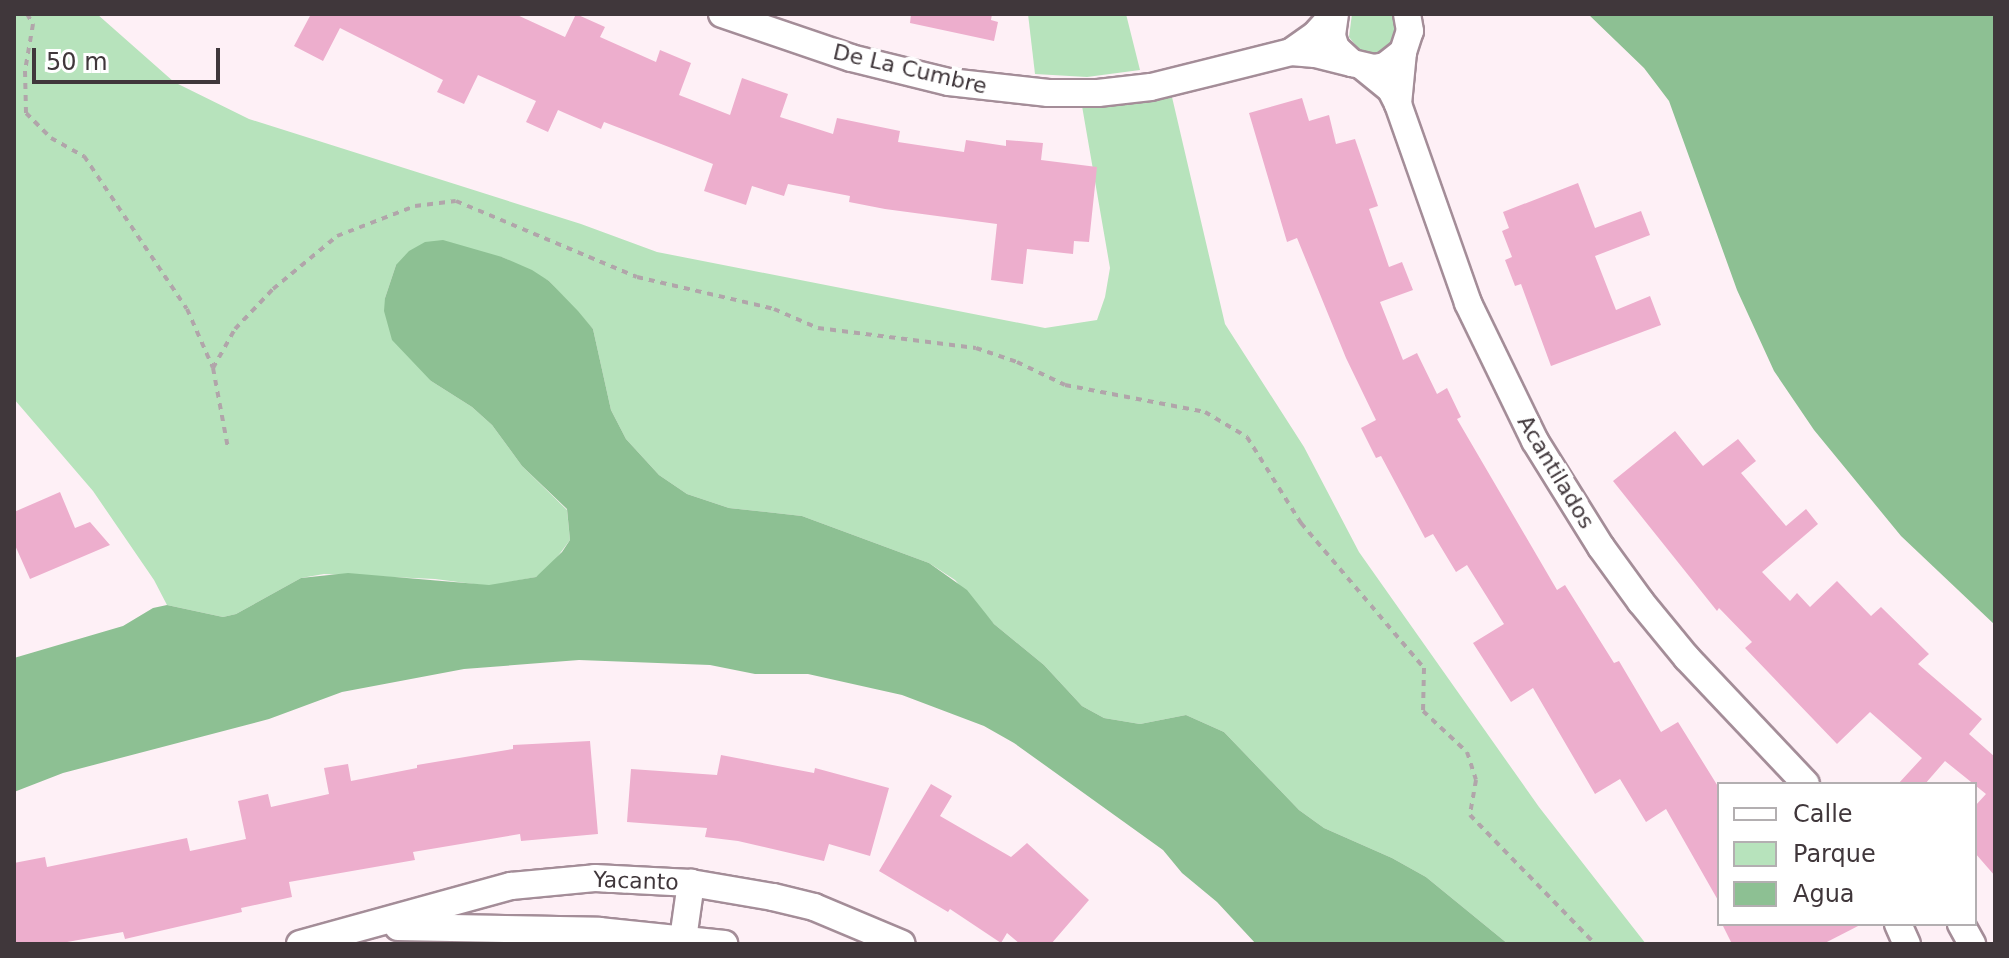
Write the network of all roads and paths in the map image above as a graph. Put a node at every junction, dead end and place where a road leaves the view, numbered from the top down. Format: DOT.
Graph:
graph roads {
  1 [pos="27,14"];
  2 [pos="722,14"];
  3 [pos="1334,14"];
  4 [pos="1407,14"];
  5 [pos="1291,52"];
  6 [pos="1403,52"];
  7 [pos="1358,65"];
  8 [pos="1398,104"];
  9 [pos="213,368"];
  10 [pos="228,448"];
  11 [pos="1804,782"];
  12 [pos="691,883"];
  13 [pos="1962,926"];
  14 [pos="367,927"];
  15 [pos="683,939"];
  16 [pos="300,944"];
  17 [pos="724,944"];
  18 [pos="902,944"];
  19 [pos="1595,944"];
  20 [pos="1972,944"];
  1 -- 9 [label="path"];
  2 -- 5 [label="street, De La Cumbre"];
  3 -- 5 [label="street"];
  3 -- 7 [label="street"];
  4 -- 6 [label="street"];
  5 -- 7 [label="street"];
  6 -- 7 [label="street"];
  6 -- 8 [label="street"];
  7 -- 8 [label="street"];
  8 -- 11 [label="street, Acantilados"];
  9 -- 10 [label="path"];
  9 -- 19 [label="path"];
  12 -- 14 [label="street, Yacanto"];
  12 -- 15 [label="street"];
  12 -- 18 [label="street, Yacanto"];
  13 -- 20 [label="street"];
  14 -- 15 [label="street, Yacanto"];
  14 -- 16 [label="street, Yacanto"];
  15 -- 17 [label="street, Yacanto"];
}
